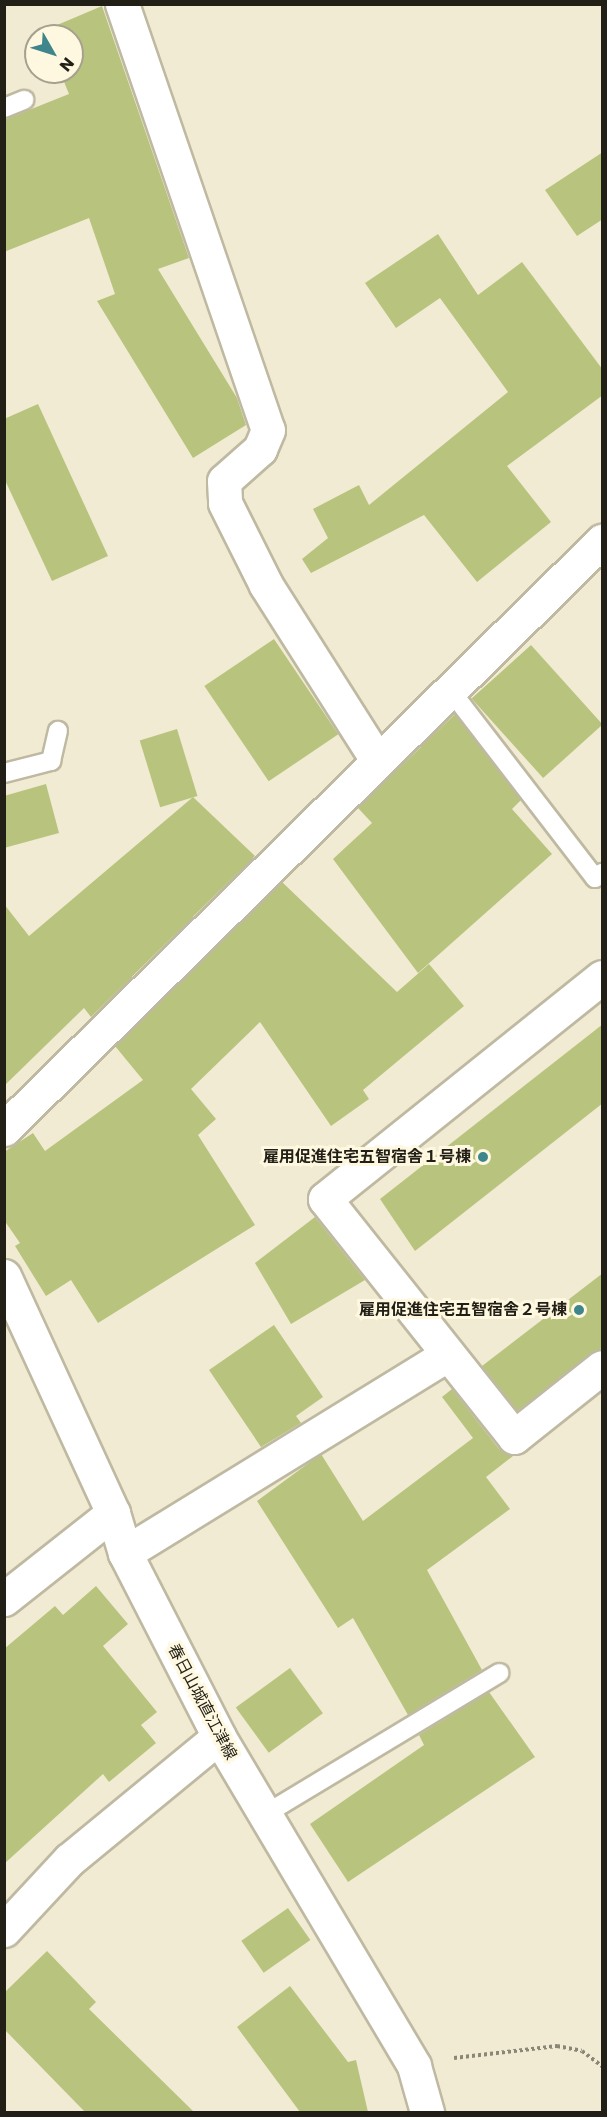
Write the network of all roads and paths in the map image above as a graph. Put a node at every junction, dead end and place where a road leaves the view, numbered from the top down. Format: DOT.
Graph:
graph roads {
  1 [pos="122,4"];
  2 [pos="24,100"];
  3 [pos="4,108"];
  4 [pos="603,541"];
  5 [pos="451,691"];
  6 [pos="58,730"];
  7 [pos="376,758"];
  8 [pos="4,773"];
  9 [pos="603,873"];
  10 [pos="603,977"];
  11 [pos="4,1129"];
  12 [pos="4,1276"];
  13 [pos="448,1354"];
  14 [pos="603,1367"];
  15 [pos="113,1513"];
  16 [pos="125,1553"];
  17 [pos="4,1599"];
  18 [pos="499,1673"];
  19 [pos="219,1737"];
  20 [pos="264,1815"];
  21 [pos="4,1930"];
  22 [pos="414,2066"];
  23 [pos="603,2066"];
  24 [pos="427,2112"];
  1 -- 7 [label="street"];
  2 -- 3 [label="lane"];
  4 -- 5 [label="street"];
  5 -- 7 [label="street"];
  5 -- 9 [label="lane"];
  6 -- 8 [label="lane"];
  7 -- 11 [label="street"];
  10 -- 13 [label="street"];
  12 -- 15 [label="street, 春日山城直江津線"];
  13 -- 14 [label="street"];
  13 -- 16 [label="street"];
  15 -- 16 [label="street, 春日山城直江津線"];
  15 -- 17 [label="street"];
  16 -- 19 [label="street, 春日山城直江津線"];
  18 -- 20 [label="lane"];
  19 -- 20 [label="street, 春日山城直江津線"];
  19 -- 21 [label="street"];
  20 -- 22 [label="street, 春日山城直江津線"];
  22 -- 23 [label="path"];
  22 -- 24 [label="street, 春日山城直江津線"];
}
